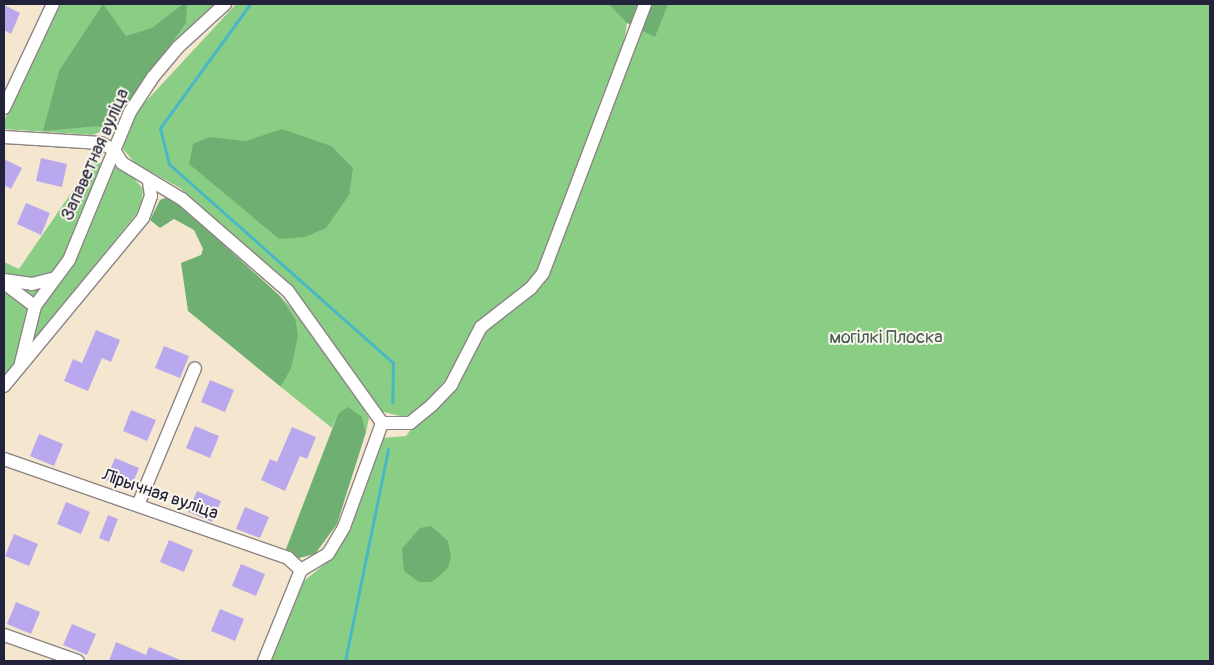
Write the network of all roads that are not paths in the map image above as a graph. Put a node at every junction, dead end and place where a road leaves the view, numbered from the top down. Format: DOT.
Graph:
graph roads {
  1 [pos="53,4"];
  2 [pos="225,4"];
  3 [pos="645,4"];
  4 [pos="4,108"];
  5 [pos="4,137"];
  6 [pos="114,150"];
  7 [pos="149,182"];
  8 [pos="52,279"];
  9 [pos="4,282"];
  10 [pos="35,306"];
  11 [pos="21,365"];
  12 [pos="195,368"];
  13 [pos="4,386"];
  14 [pos="382,423"];
  15 [pos="4,459"];
  16 [pos="138,505"];
  17 [pos="301,570"];
  18 [pos="4,636"];
  19 [pos="78,661"];
  20 [pos="264,661"];
  1 -- 4 [label="street"];
  2 -- 6 [label="street, Запаветная вуліца"];
  3 -- 14 [label="street"];
  5 -- 6 [label="street"];
  6 -- 7 [label="street"];
  6 -- 8 [label="street, Запаветная вуліца"];
  7 -- 11 [label="street"];
  7 -- 14 [label="street"];
  8 -- 9 [label="street"];
  8 -- 10 [label="street, Запаветная вуліца"];
  9 -- 10 [label="street"];
  10 -- 11 [label="street, Запаветная вуліца"];
  11 -- 13 [label="street"];
  12 -- 16 [label="street"];
  14 -- 17 [label="street"];
  15 -- 16 [label="street, Лірычная вуліца"];
  16 -- 17 [label="street, Лірычная вуліца"];
  17 -- 20 [label="street"];
  18 -- 19 [label="street"];
}
